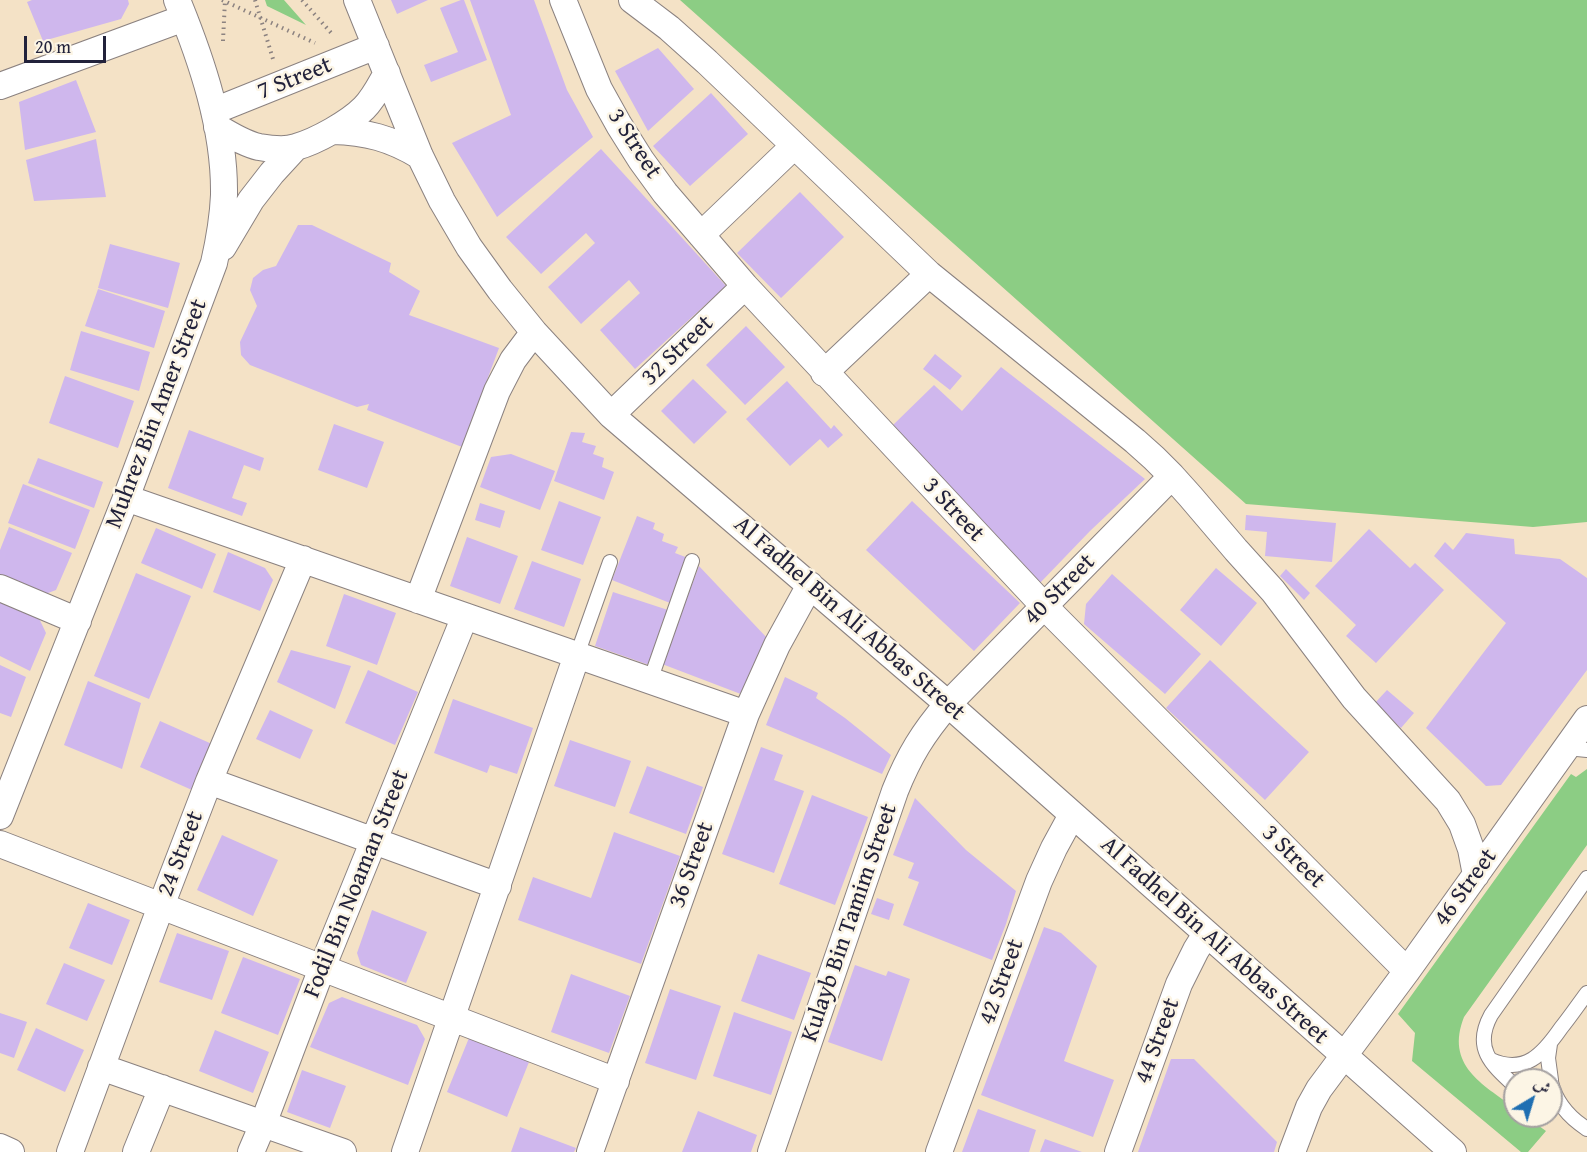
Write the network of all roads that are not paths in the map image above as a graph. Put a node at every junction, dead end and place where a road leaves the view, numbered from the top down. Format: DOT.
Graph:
graph roads {
  1 [pos="357,0"];
  2 [pos="563,0"];
  3 [pos="632,0"];
  4 [pos="181,9"];
  5 [pos="376,46"];
  6 [pos="387,73"];
  7 [pos="0,86"];
  8 [pos="215,119"];
  9 [pos="332,131"];
  10 [pos="794,146"];
  11 [pos="296,148"];
  12 [pos="420,156"];
  13 [pos="701,235"];
  14 [pos="214,263"];
  15 [pos="928,274"];
  16 [pos="745,286"];
  17 [pos="534,332"];
  18 [pos="824,373"];
  19 [pos="611,415"];
  20 [pos="1172,476"];
  21 [pos="126,498"];
  22 [pos="303,559"];
  23 [pos="692,561"];
  24 [pos="610,562"];
  25 [pos="810,585"];
  26 [pos="0,588"];
  27 [pos="418,600"];
  28 [pos="1044,606"];
  29 [pos="465,616"];
  30 [pos="78,621"];
  31 [pos="577,655"];
  32 [pos="650,681"];
  33 [pos="948,704"];
  34 [pos="746,714"];
  35 [pos="1587,719"];
  36 [pos="1577,749"];
  37 [pos="209,781"];
  38 [pos="1072,815"];
  39 [pos="0,816"];
  40 [pos="374,841"];
  41 [pos="0,844"];
  42 [pos="1476,875"];
  43 [pos="1587,878"];
  44 [pos="498,886"];
  45 [pos="161,906"];
  46 [pos="1206,934"];
  47 [pos="322,968"];
  48 [pos="1407,971"];
  49 [pos="1587,993"];
  50 [pos="452,1017"];
  51 [pos="1550,1044"];
  52 [pos="1344,1056"];
  53 [pos="1489,1060"];
  54 [pos="101,1067"];
  55 [pos="1549,1068"];
  56 [pos="1503,1074"];
  57 [pos="616,1081"];
  58 [pos="162,1088"];
  59 [pos="1563,1108"];
  60 [pos="1563,1116"];
  61 [pos="263,1124"];
  62 [pos="1582,1126"];
  63 [pos="0,1148"];
  64 [pos="11,1152"];
  65 [pos="70,1152"];
  66 [pos="136,1152"];
  67 [pos="251,1152"];
  68 [pos="343,1152"];
  69 [pos="405,1152"];
  70 [pos="590,1152"];
  71 [pos="771,1152"];
  72 [pos="939,1152"];
  73 [pos="1118,1152"];
  74 [pos="1292,1152"];
  75 [pos="1453,1152"];
  1 -- 5 [label="street, Al Fadhel Bin Ali Abbas Street"];
  2 -- 13 [label="street, 3 Street"];
  3 -- 10 [label="street"];
  4 -- 7 [label="street"];
  4 -- 8 [label="street, Muhrez Bin Amer Street"];
  5 -- 6 [label="street, Al Fadhel Bin Ali Abbas Street"];
  5 -- 8 [label="street, 7 Street"];
  6 -- 9 [label="street"];
  6 -- 12 [label="street, Al Fadhel Bin Ali Abbas Street"];
  8 -- 11 [label="street"];
  8 -- 14 [label="street, Muhrez Bin Amer Street"];
  9 -- 11 [label="street"];
  9 -- 12 [label="street"];
  10 -- 13 [label="street"];
  10 -- 15 [label="street"];
  11 -- 14 [label="street"];
  12 -- 17 [label="street, Al Fadhel Bin Ali Abbas Street"];
  13 -- 16 [label="street, 3 Street"];
  14 -- 21 [label="street, Muhrez Bin Amer Street"];
  15 -- 18 [label="street"];
  15 -- 20 [label="street"];
  16 -- 18 [label="street, 3 Street"];
  16 -- 19 [label="street, 32 Street"];
  17 -- 19 [label="street, Al Fadhel Bin Ali Abbas Street"];
  17 -- 27 [label="street"];
  18 -- 28 [label="street, 3 Street"];
  19 -- 25 [label="street, Al Fadhel Bin Ali Abbas Street"];
  20 -- 28 [label="street, 40 Street"];
  20 -- 42 [label="street"];
  21 -- 22 [label="street"];
  21 -- 30 [label="street, Muhrez Bin Amer Street"];
  22 -- 27 [label="street"];
  22 -- 37 [label="street, 24 Street"];
  23 -- 32 [label="lane"];
  24 -- 31 [label="lane"];
  25 -- 33 [label="street, Al Fadhel Bin Ali Abbas Street"];
  25 -- 34 [label="street, 36 Street"];
  26 -- 30 [label="street"];
  27 -- 29 [label="street"];
  28 -- 33 [label="street, 40 Street"];
  28 -- 48 [label="street, 3 Street"];
  29 -- 31 [label="street"];
  29 -- 40 [label="street, Fodil Bin Noaman Street"];
  30 -- 39 [label="street, Muhrez Bin Amer Street"];
  31 -- 32 [label="street"];
  31 -- 44 [label="street"];
  32 -- 34 [label="street"];
  33 -- 38 [label="street, Al Fadhel Bin Ali Abbas Street"];
  33 -- 71 [label="street, Kulayb Bin Tamim Street"];
  34 -- 57 [label="street, 36 Street"];
  35 -- 36 [label="street, 46 Street"];
  36 -- 42 [label="street, 46 Street"];
  37 -- 40 [label="street"];
  37 -- 45 [label="street, 24 Street"];
  38 -- 46 [label="street, Al Fadhel Bin Ali Abbas Street"];
  38 -- 72 [label="street, 42 Street"];
  40 -- 44 [label="street"];
  40 -- 47 [label="street, Fodil Bin Noaman Street"];
  41 -- 45 [label="street"];
  42 -- 48 [label="street, 46 Street"];
  43 -- 53 [label="lane"];
  44 -- 50 [label="street"];
  45 -- 47 [label="street"];
  45 -- 54 [label="street, 24 Street"];
  46 -- 52 [label="street, Al Fadhel Bin Ali Abbas Street"];
  46 -- 73 [label="street, 44 Street"];
  47 -- 50 [label="street"];
  47 -- 61 [label="street, Fodil Bin Noaman Street"];
  48 -- 52 [label="street, 46 Street"];
  49 -- 51 [label="lane"];
  50 -- 57 [label="street"];
  50 -- 69 [label="street"];
  51 -- 53 [label="lane"];
  51 -- 55 [label="lane"];
  52 -- 74 [label="street, 46 Street"];
  52 -- 75 [label="street, Al Fadhel Bin Ali Abbas Street"];
  53 -- 56 [label="lane"];
  54 -- 58 [label="street"];
  54 -- 65 [label="street, 24 Street"];
  57 -- 70 [label="street, 36 Street"];
  58 -- 61 [label="street"];
  58 -- 66 [label="street"];
  59 -- 62 [label="lane"];
  60 -- 62 [label="lane"];
  61 -- 67 [label="street, Fodil Bin Noaman Street"];
  61 -- 68 [label="street"];
  63 -- 64 [label="street"];
}
